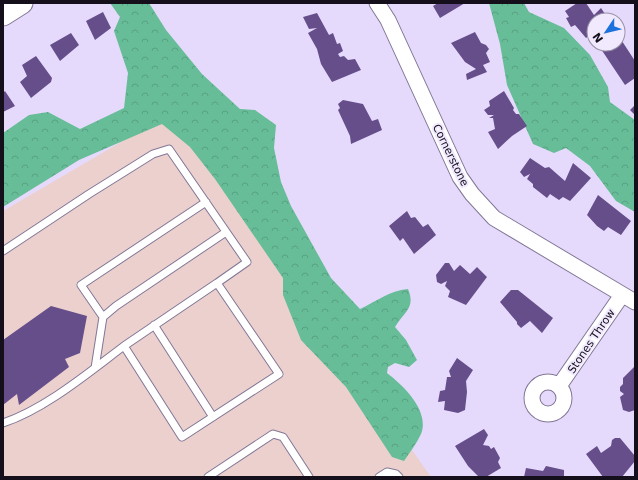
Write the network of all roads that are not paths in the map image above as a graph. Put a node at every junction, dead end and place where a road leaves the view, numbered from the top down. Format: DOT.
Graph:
graph roads {
  1 [pos="22,3"];
  2 [pos="377,3"];
  3 [pos="3,15"];
  4 [pos="206,202"];
  5 [pos="226,232"];
  6 [pos="3,251"];
  7 [pos="217,283"];
  8 [pos="629,298"];
  9 [pos="103,318"];
  10 [pos="154,325"];
  11 [pos="124,346"];
  12 [pos="95,368"];
  13 [pos="559,386"];
  14 [pos="213,417"];
  15 [pos="3,423"];
  16 [pos="213,476"];
  17 [pos="309,477"];
  18 [pos="379,477"];
  19 [pos="398,477"];
  1 -- 3 [label="street"];
  2 -- 8 [label="street, Cornerstone"];
  4 -- 5 [label="lane"];
  4 -- 6 [label="lane"];
  4 -- 9 [label="lane"];
  5 -- 7 [label="lane"];
  5 -- 9 [label="lane"];
  7 -- 10 [label="lane"];
  7 -- 14 [label="lane"];
  8 -- 13 [label="street, Stones Throw"];
  9 -- 12 [label="lane"];
  10 -- 11 [label="lane"];
  10 -- 14 [label="lane"];
  11 -- 12 [label="lane"];
  11 -- 14 [label="lane"];
  12 -- 15 [label="lane"];
  16 -- 17 [label="lane"];
  18 -- 19 [label="lane"];
}
